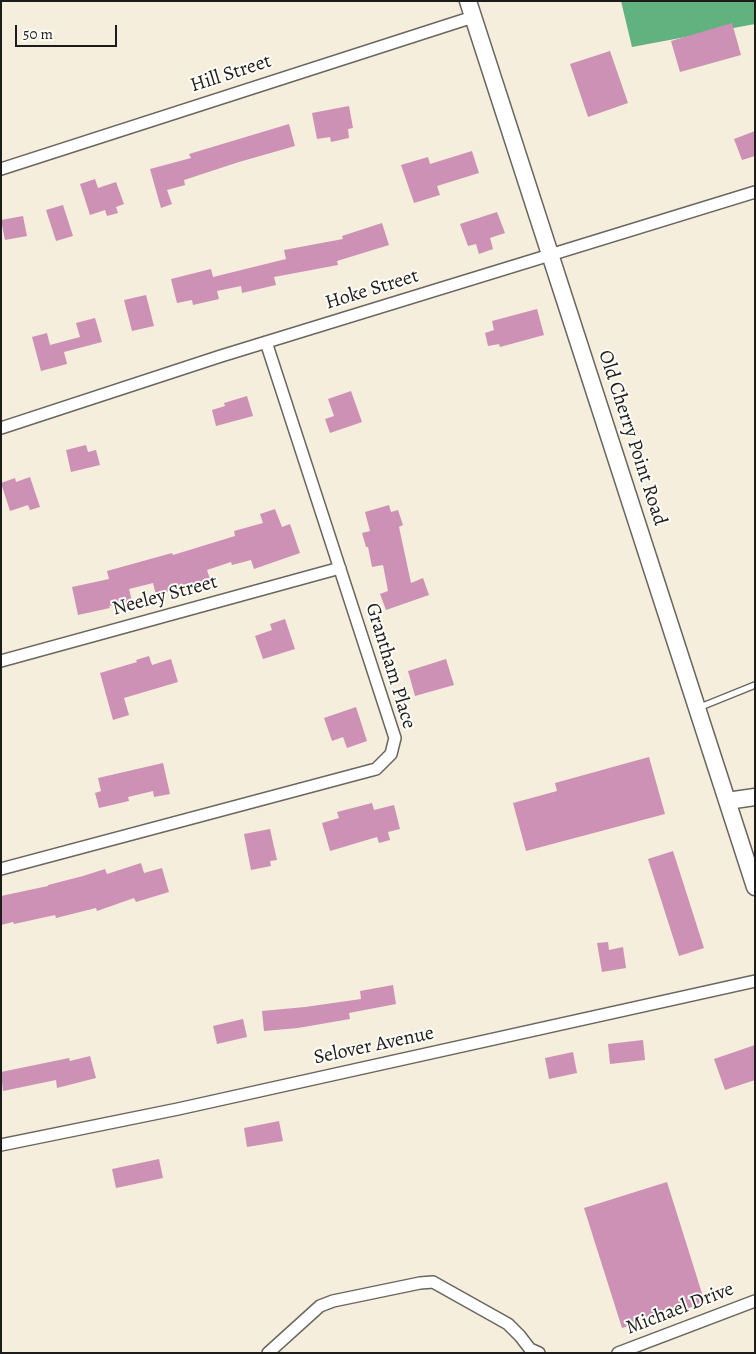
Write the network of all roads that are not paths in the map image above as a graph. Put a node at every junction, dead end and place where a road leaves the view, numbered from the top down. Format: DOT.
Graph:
graph roads {
  1 [pos="471,9"];
  2 [pos="1,169"];
  3 [pos="755,192"];
  4 [pos="550,254"];
  5 [pos="266,342"];
  6 [pos="1,428"];
  7 [pos="340,568"];
  8 [pos="1,661"];
  9 [pos="755,685"];
  10 [pos="698,708"];
  11 [pos="755,797"];
  12 [pos="727,801"];
  13 [pos="1,869"];
  14 [pos="755,887"];
  15 [pos="755,981"];
  16 [pos="1,1145"];
  17 [pos="755,1301"];
  18 [pos="268,1353"];
  19 [pos="538,1353"];
  20 [pos="618,1353"];
  1 -- 2 [label="street, Hill Street"];
  1 -- 4 [label="street, Old Cherry Point Road"];
  3 -- 4 [label="street, Hoke Street"];
  4 -- 5 [label="street, Hoke Street"];
  4 -- 10 [label="street, Old Cherry Point Road"];
  5 -- 6 [label="street, Hoke Street"];
  5 -- 7 [label="street, Grantham Place"];
  7 -- 8 [label="street, Neeley Street"];
  7 -- 13 [label="street, Grantham Place"];
  9 -- 10 [label="lane"];
  10 -- 12 [label="street, Old Cherry Point Road"];
  11 -- 12 [label="street"];
  12 -- 14 [label="street, Old Cherry Point Road"];
  15 -- 16 [label="street, Selover Avenue"];
  17 -- 20 [label="street, Michael Drive"];
  18 -- 19 [label="street"];
}
